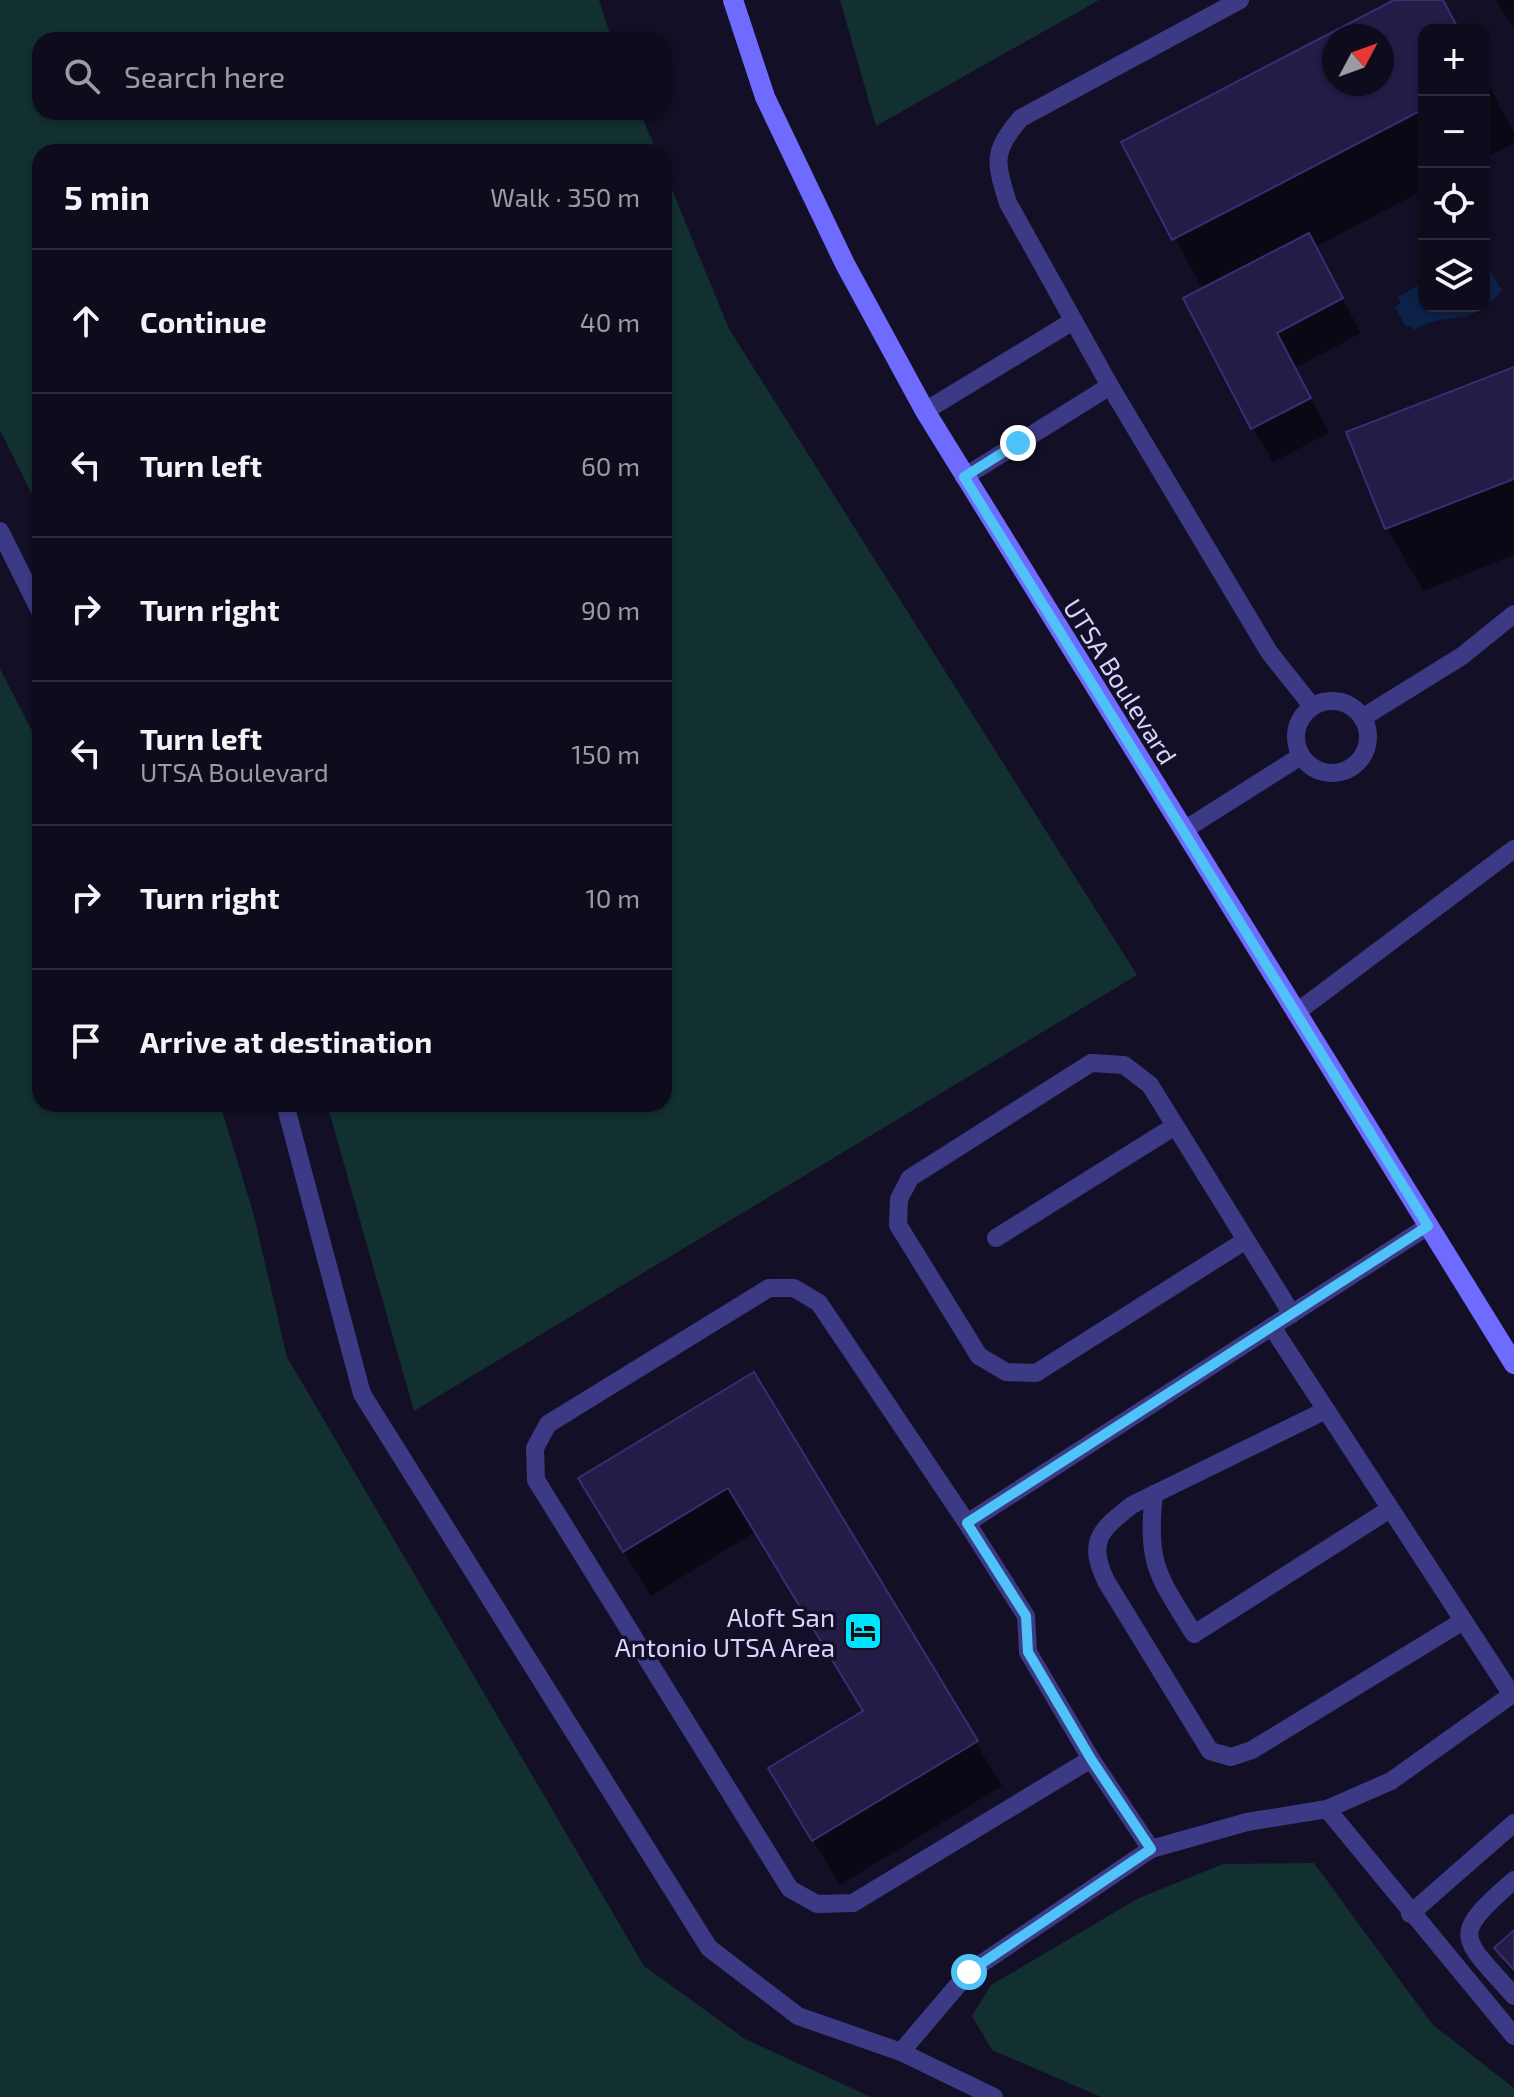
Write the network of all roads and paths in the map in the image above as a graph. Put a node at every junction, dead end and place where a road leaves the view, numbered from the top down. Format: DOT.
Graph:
graph roads {
  1 [pos="733,0"];
  2 [pos="1240,0"];
  3 [pos="1073,321"];
  4 [pos="1110,386"];
  5 [pos="925,411"];
  6 [pos="964,477"];
  7 [pos="0,531"];
  8 [pos="32,595"];
  9 [pos="1514,614"];
  10 [pos="1312,706"];
  11 [pos="1362,718"];
  12 [pos="1301,756"];
  13 [pos="1184,830"];
  14 [pos="1514,849"];
  15 [pos="1297,1012"];
  16 [pos="287,1112"];
  17 [pos="1175,1126"];
  18 [pos="1428,1226"];
  19 [pos="996,1238"];
  20 [pos="1246,1240"];
  21 [pos="1292,1314"];
  22 [pos="1272,1327"];
  23 [pos="1514,1364"];
  24 [pos="1326,1410"];
  25 [pos="1154,1494"];
  26 [pos="1390,1509"];
  27 [pos="967,1523"];
  28 [pos="1463,1621"];
  29 [pos="1513,1694"];
  30 [pos="1091,1759"];
  31 [pos="1327,1809"];
  32 [pos="1514,1823"];
  33 [pos="1151,1849"];
  34 [pos="1514,1880"];
  35 [pos="1410,1914"];
  36 [pos="1514,1996"];
  37 [pos="1514,2036"];
  38 [pos="901,2052"];
  39 [pos="994,2097"];
  1 -- 5 [label="main road, UTSA Boulevard"];
  2 -- 3 [label="lane"];
  3 -- 4 [label="lane"];
  3 -- 5 [label="lane"];
  4 -- 6 [label="lane"];
  4 -- 10 [label="lane"];
  5 -- 6 [label="main road, UTSA Boulevard"];
  6 -- 13 [label="main road, UTSA Boulevard"];
  7 -- 8 [label="lane"];
  9 -- 11 [label="lane"];
  10 -- 11 [label="lane"];
  10 -- 12 [label="lane"];
  11 -- 12 [label="lane"];
  12 -- 13 [label="lane"];
  13 -- 15 [label="main road, UTSA Boulevard"];
  14 -- 15 [label="lane"];
  15 -- 18 [label="main road, UTSA Boulevard"];
  16 -- 38 [label="lane"];
  17 -- 19 [label="lane"];
  17 -- 20 [label="lane"];
  17 -- 20 [label="lane"];
  18 -- 21 [label="lane"];
  18 -- 23 [label="main road, UTSA Boulevard"];
  20 -- 21 [label="lane"];
  21 -- 22 [label="lane"];
  22 -- 24 [label="lane"];
  22 -- 27 [label="lane"];
  24 -- 25 [label="lane"];
  24 -- 26 [label="lane"];
  25 -- 26 [label="lane"];
  25 -- 28 [label="lane"];
  26 -- 28 [label="lane"];
  27 -- 30 [label="lane"];
  27 -- 30 [label="lane"];
  28 -- 29 [label="lane"];
  29 -- 31 [label="lane"];
  30 -- 33 [label="lane"];
  31 -- 33 [label="lane"];
  31 -- 35 [label="lane"];
  32 -- 35 [label="lane"];
  33 -- 38 [label="lane"];
  34 -- 36 [label="lane"];
  35 -- 37 [label="lane"];
  38 -- 39 [label="lane"];
}
